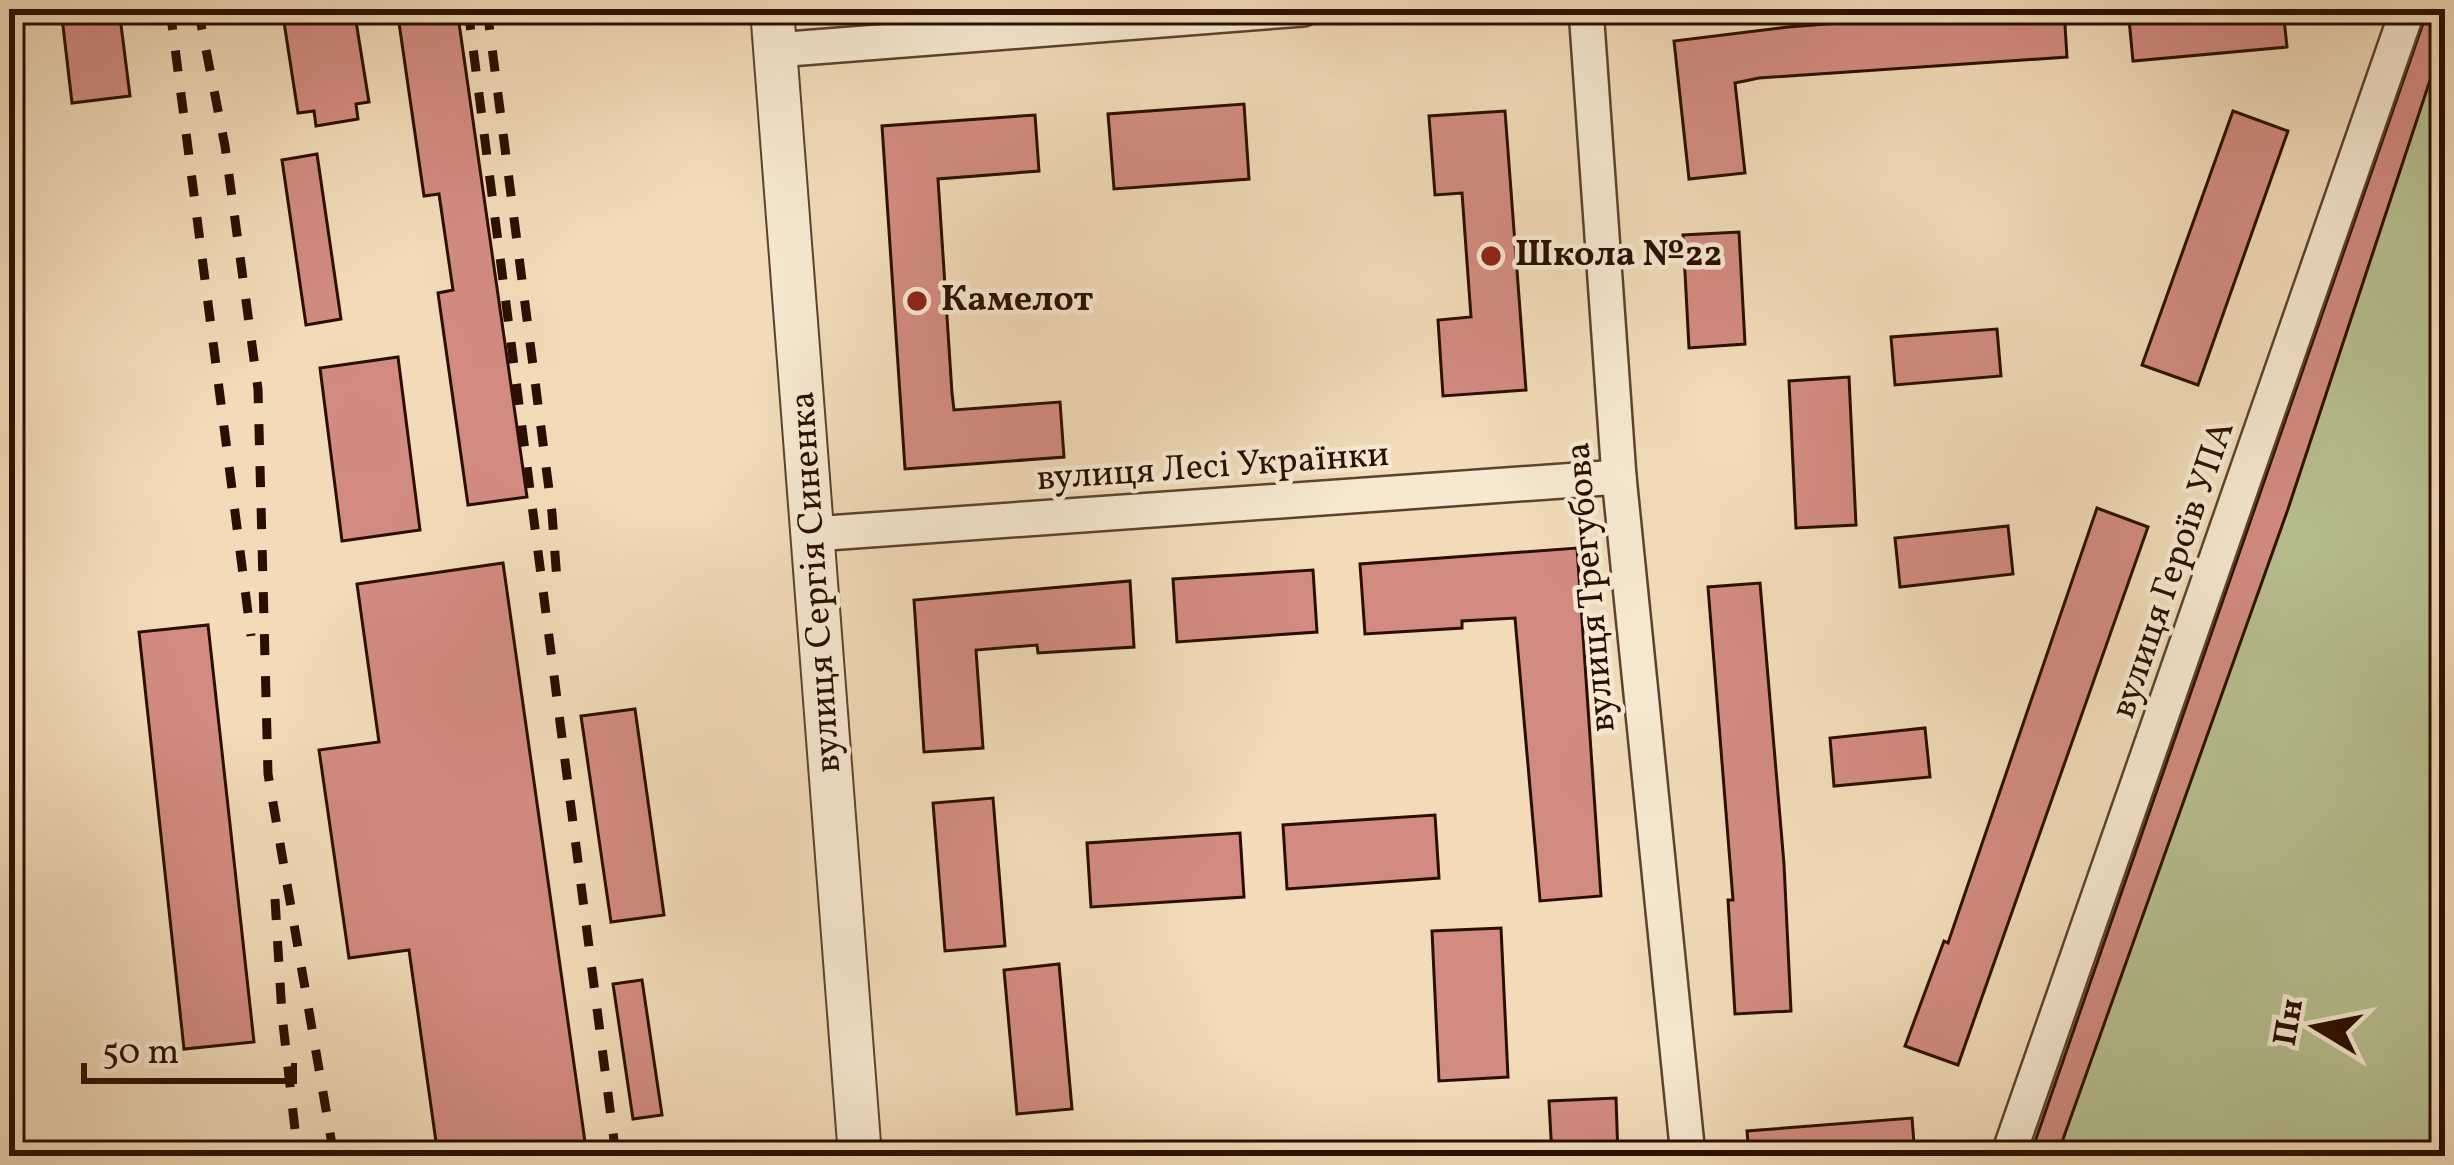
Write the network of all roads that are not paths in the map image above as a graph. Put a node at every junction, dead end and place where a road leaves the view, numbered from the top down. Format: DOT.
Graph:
graph roads {
  1 [pos="1304,9"];
  2 [pos="1586,9"];
  3 [pos="2408,9"];
  4 [pos="774,30"];
  5 [pos="1619,477"];
  6 [pos="813,534"];
  7 [pos="860,1156"];
  8 [pos="1688,1156"];
  9 [pos="2008,1156"];
  1 -- 4 [label="street"];
  2 -- 5 [label="street, вулиця Трегубова"];
  3 -- 9 [label="street, вулиця Героїв УПА"];
  4 -- 6 [label="street, вулиця Сергія Синенка"];
  5 -- 6 [label="street, вулиця Лесі Українки"];
  5 -- 8 [label="street, вулиця Трегубова"];
  6 -- 7 [label="street, вулиця Сергія Синенка"];
}
